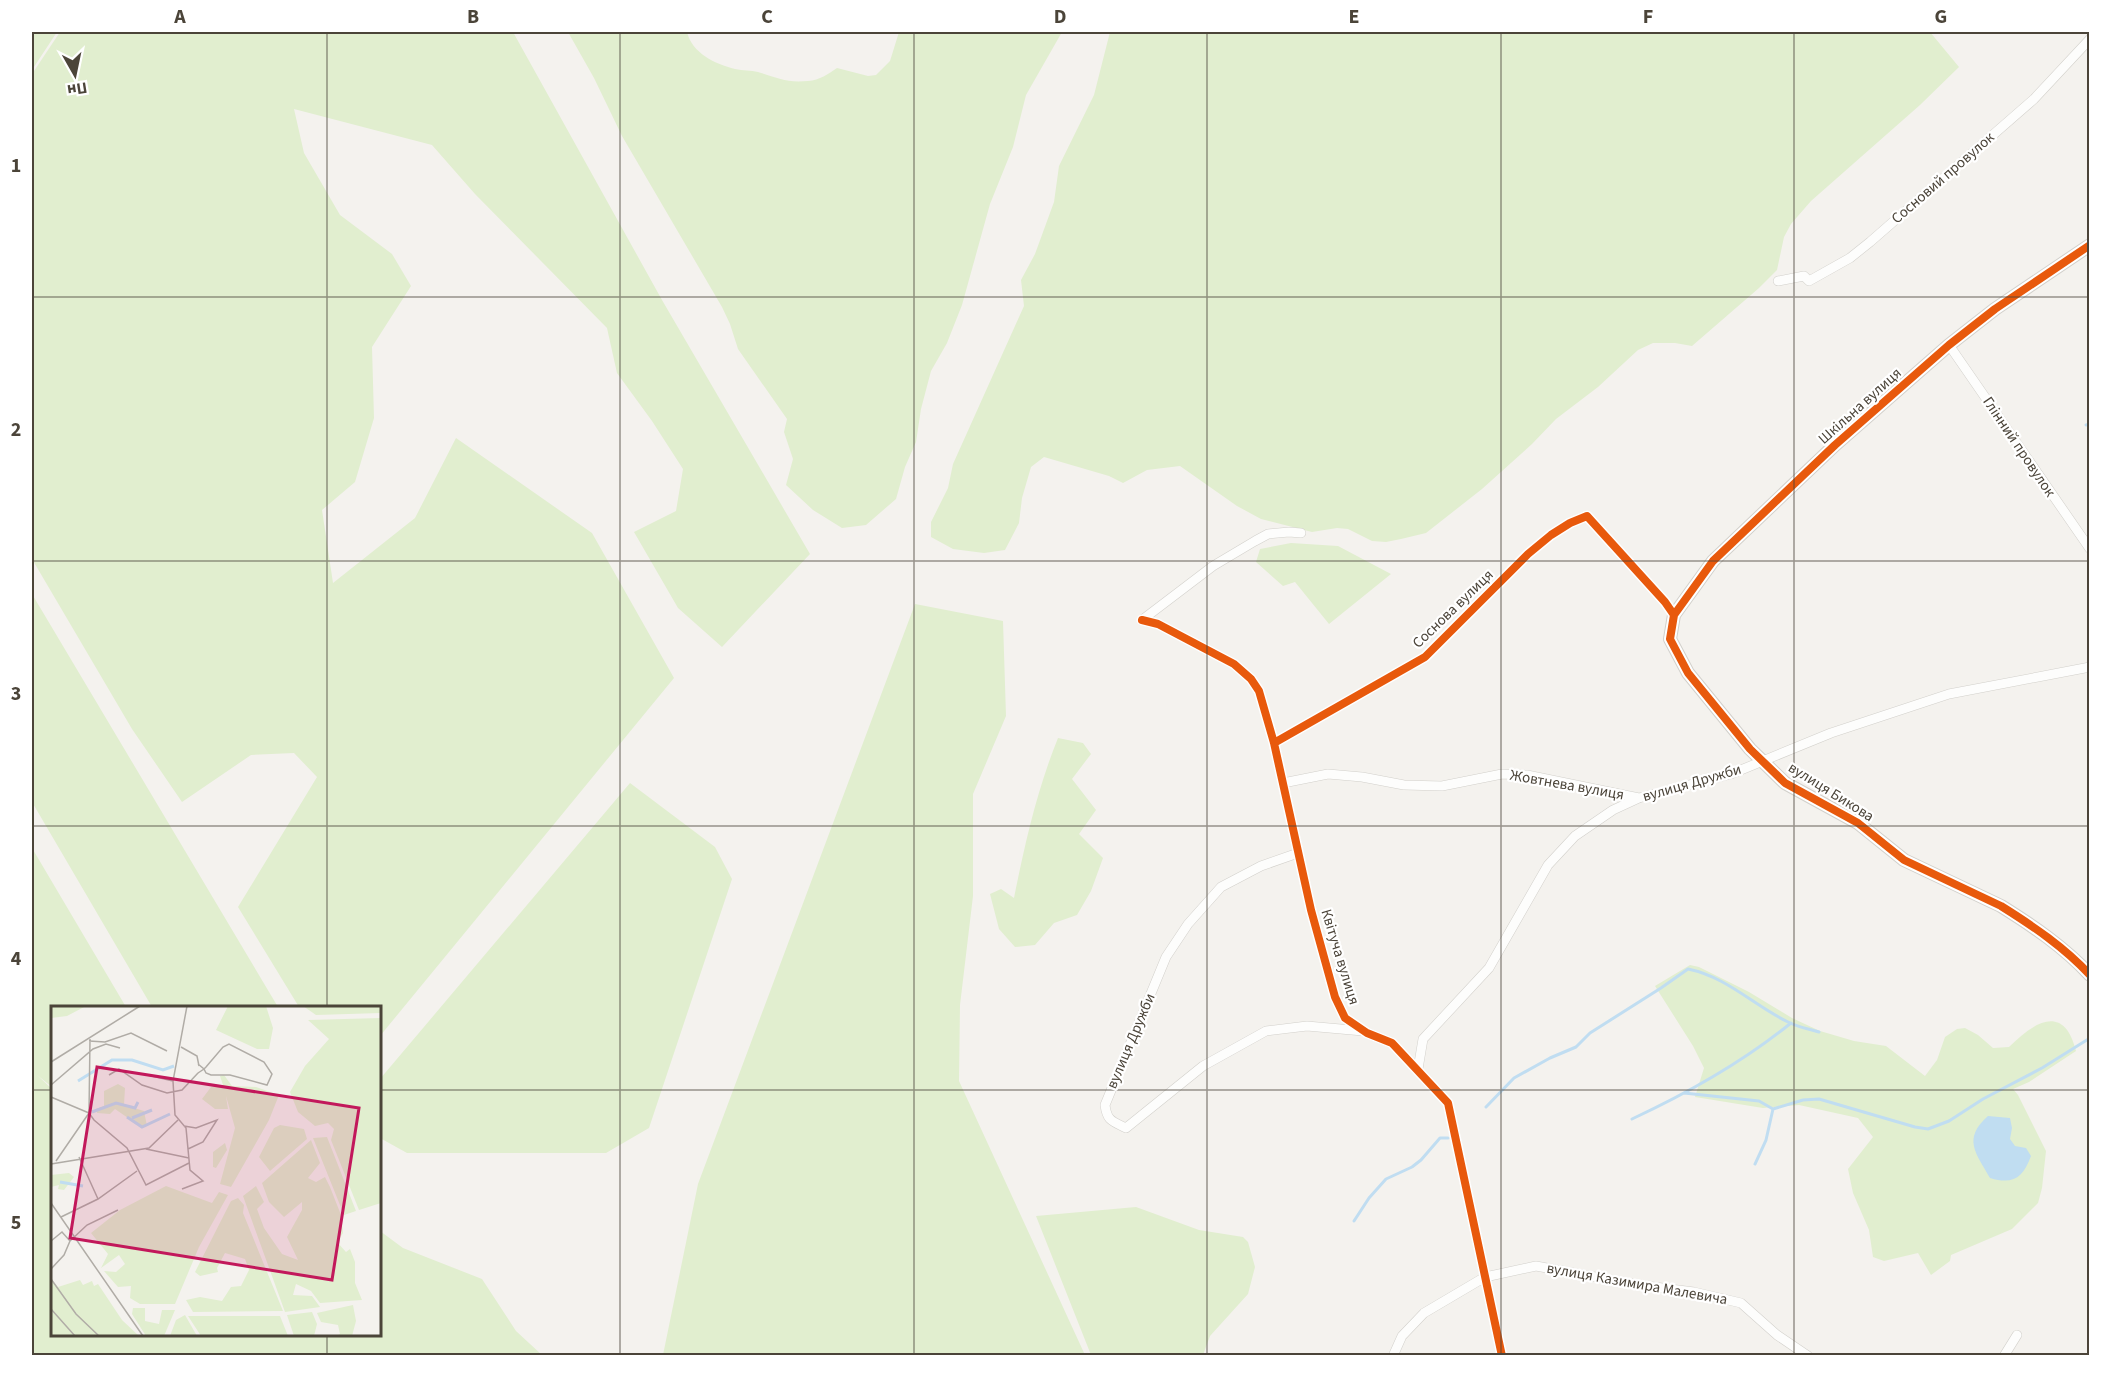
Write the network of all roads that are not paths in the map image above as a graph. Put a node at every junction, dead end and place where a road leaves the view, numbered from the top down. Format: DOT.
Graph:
graph roads {
  1 [pos="2090,39"];
  2 [pos="2090,245"];
  3 [pos="1778,281"];
  4 [pos="1949,345"];
  5 [pos="1301,533"];
  6 [pos="2090,549"];
  7 [pos="1674,615"];
  8 [pos="2090,668"];
  9 [pos="1274,743"];
  10 [pos="1763,760"];
  11 [pos="1283,783"];
  12 [pos="1639,798"];
  13 [pos="1298,853"];
  14 [pos="2090,975"];
  15 [pos="1365,1031"];
  16 [pos="1418,1069"];
  17 [pos="1485,1277"];
  18 [pos="2018,1335"];
  19 [pos="1393,1356"];
  20 [pos="1502,1356"];
  21 [pos="1808,1356"];
  22 [pos="2004,1356"];
  1 -- 3 [label="street, Сосновий провулок"];
  2 -- 4 [label="street, Шкільна вулиця"];
  4 -- 6 [label="street, Глінний провулок"];
  4 -- 7 [label="street, Шкільна вулиця"];
  5 -- 9 [label="street, Квітуча вулиця"];
  7 -- 9 [label="street, Соснова вулиця"];
  7 -- 10 [label="street, вулиця Бикова"];
  8 -- 10 [label="street, вулиця Дружби"];
  9 -- 11 [label="street, Квітуча вулиця"];
  10 -- 12 [label="street, вулиця Дружби"];
  10 -- 14 [label="street, вулиця Бикова"];
  11 -- 12 [label="street, Жовтнева вулиця"];
  11 -- 13 [label="street, Квітуча вулиця"];
  12 -- 16 [label="street, вулиця Дружби"];
  13 -- 15 [label="street, Квітуча вулиця"];
  13 -- 15 [label="street, вулиця Дружби"];
  15 -- 16 [label="street, Квітуча вулиця"];
  16 -- 17 [label="street, Квітуча вулиця"];
  17 -- 19 [label="street"];
  17 -- 20 [label="street, Квітуча вулиця"];
  17 -- 21 [label="street, вулиця Казимира Малевича"];
  18 -- 22 [label="street"];
}
